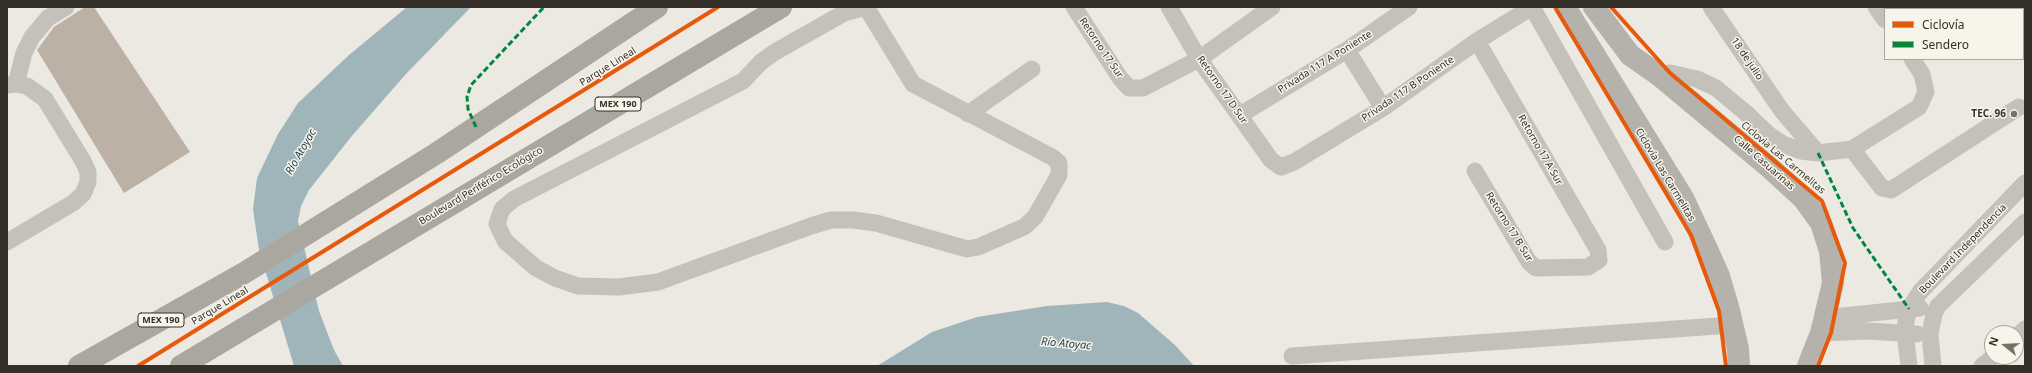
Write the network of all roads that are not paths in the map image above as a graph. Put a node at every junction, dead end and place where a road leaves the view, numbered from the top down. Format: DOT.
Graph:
graph roads {
  1 [pos="66,7"];
  2 [pos="657,7"];
  3 [pos="781,7"];
  4 [pos="1074,7"];
  5 [pos="1169,7"];
  6 [pos="1272,7"];
  7 [pos="1409,7"];
  8 [pos="1532,7"];
  9 [pos="1565,7"];
  10 [pos="1594,7"];
  11 [pos="1711,7"];
  12 [pos="1876,7"];
  13 [pos="1884,19"];
  14 [pos="1477,41"];
  15 [pos="1347,50"];
  16 [pos="1199,59"];
  17 [pos="1913,60"];
  18 [pos="1032,69"];
  19 [pos="1660,76"];
  20 [pos="11,84"];
  21 [pos="2019,106"];
  22 [pos="1383,108"];
  23 [pos="968,114"];
  24 [pos="1240,115"];
  25 [pos="1852,149"];
  26 [pos="1818,153"];
  27 [pos="1281,167"];
  28 [pos="1475,171"];
  29 [pos="2025,183"];
  30 [pos="2025,222"];
  31 [pos="7,242"];
  32 [pos="1666,242"];
  33 [pos="1599,260"];
  34 [pos="1938,306"];
  35 [pos="1909,309"];
  36 [pos="1732,325"];
  37 [pos="1822,325"];
  38 [pos="1905,333"];
  39 [pos="1930,334"];
  40 [pos="1292,356"];
  41 [pos="1936,364"];
  42 [pos="79,366"];
  43 [pos="181,366"];
  44 [pos="1739,366"];
  45 [pos="1808,366"];
  46 [pos="1909,366"];
  1 -- 20 [label="street"];
  2 -- 42 [label="highway, MEX 190"];
  3 -- 43 [label="highway, Boulevard Periférico Ecológico / MEX 190"];
  4 -- 16 [label="street, Retorno 17 Sur"];
  5 -- 16 [label="street, Retorno 17 D Sur"];
  6 -- 16 [label="street"];
  7 -- 15 [label="street, Privada 117 A Poniente"];
  8 -- 14 [label="street, Privada 117 B Poniente"];
  8 -- 32 [label="street"];
  9 -- 36 [label="main road"];
  10 -- 19 [label="main road, Calle Casuarinas"];
  11 -- 26 [label="street, 18 de julio"];
  12 -- 13 [label="street"];
  14 -- 22 [label="street, Privada 117 B Poniente"];
  14 -- 33 [label="street, Retorno 17 A Sur"];
  15 -- 22 [label="street"];
  15 -- 24 [label="street, Privada 117 A Poniente"];
  16 -- 24 [label="street, Retorno 17 D Sur"];
  17 -- 25 [label="street"];
  18 -- 23 [label="street"];
  19 -- 26 [label="street"];
  19 -- 37 [label="main road, Calle Casuarinas"];
  20 -- 31 [label="street"];
  21 -- 25 [label="street"];
  22 -- 27 [label="street, Privada 117 B Poniente"];
  23 -- 23 [label="street"];
  24 -- 27 [label="street, Retorno 17 D Sur"];
  25 -- 26 [label="street"];
  28 -- 33 [label="street, Retorno 17 B Sur"];
  29 -- 35 [label="street, Boulevard Independencia"];
  30 -- 34 [label="street"];
  34 -- 35 [label="street"];
  34 -- 39 [label="street"];
  35 -- 37 [label="street"];
  35 -- 38 [label="street, Boulevard Independencia"];
  36 -- 40 [label="street"];
  36 -- 44 [label="main road"];
  37 -- 38 [label="street"];
  37 -- 45 [label="main road, Calle Casuarinas"];
  38 -- 39 [label="street"];
  38 -- 46 [label="street, Boulevard Independencia"];
  39 -- 41 [label="street"];
}
